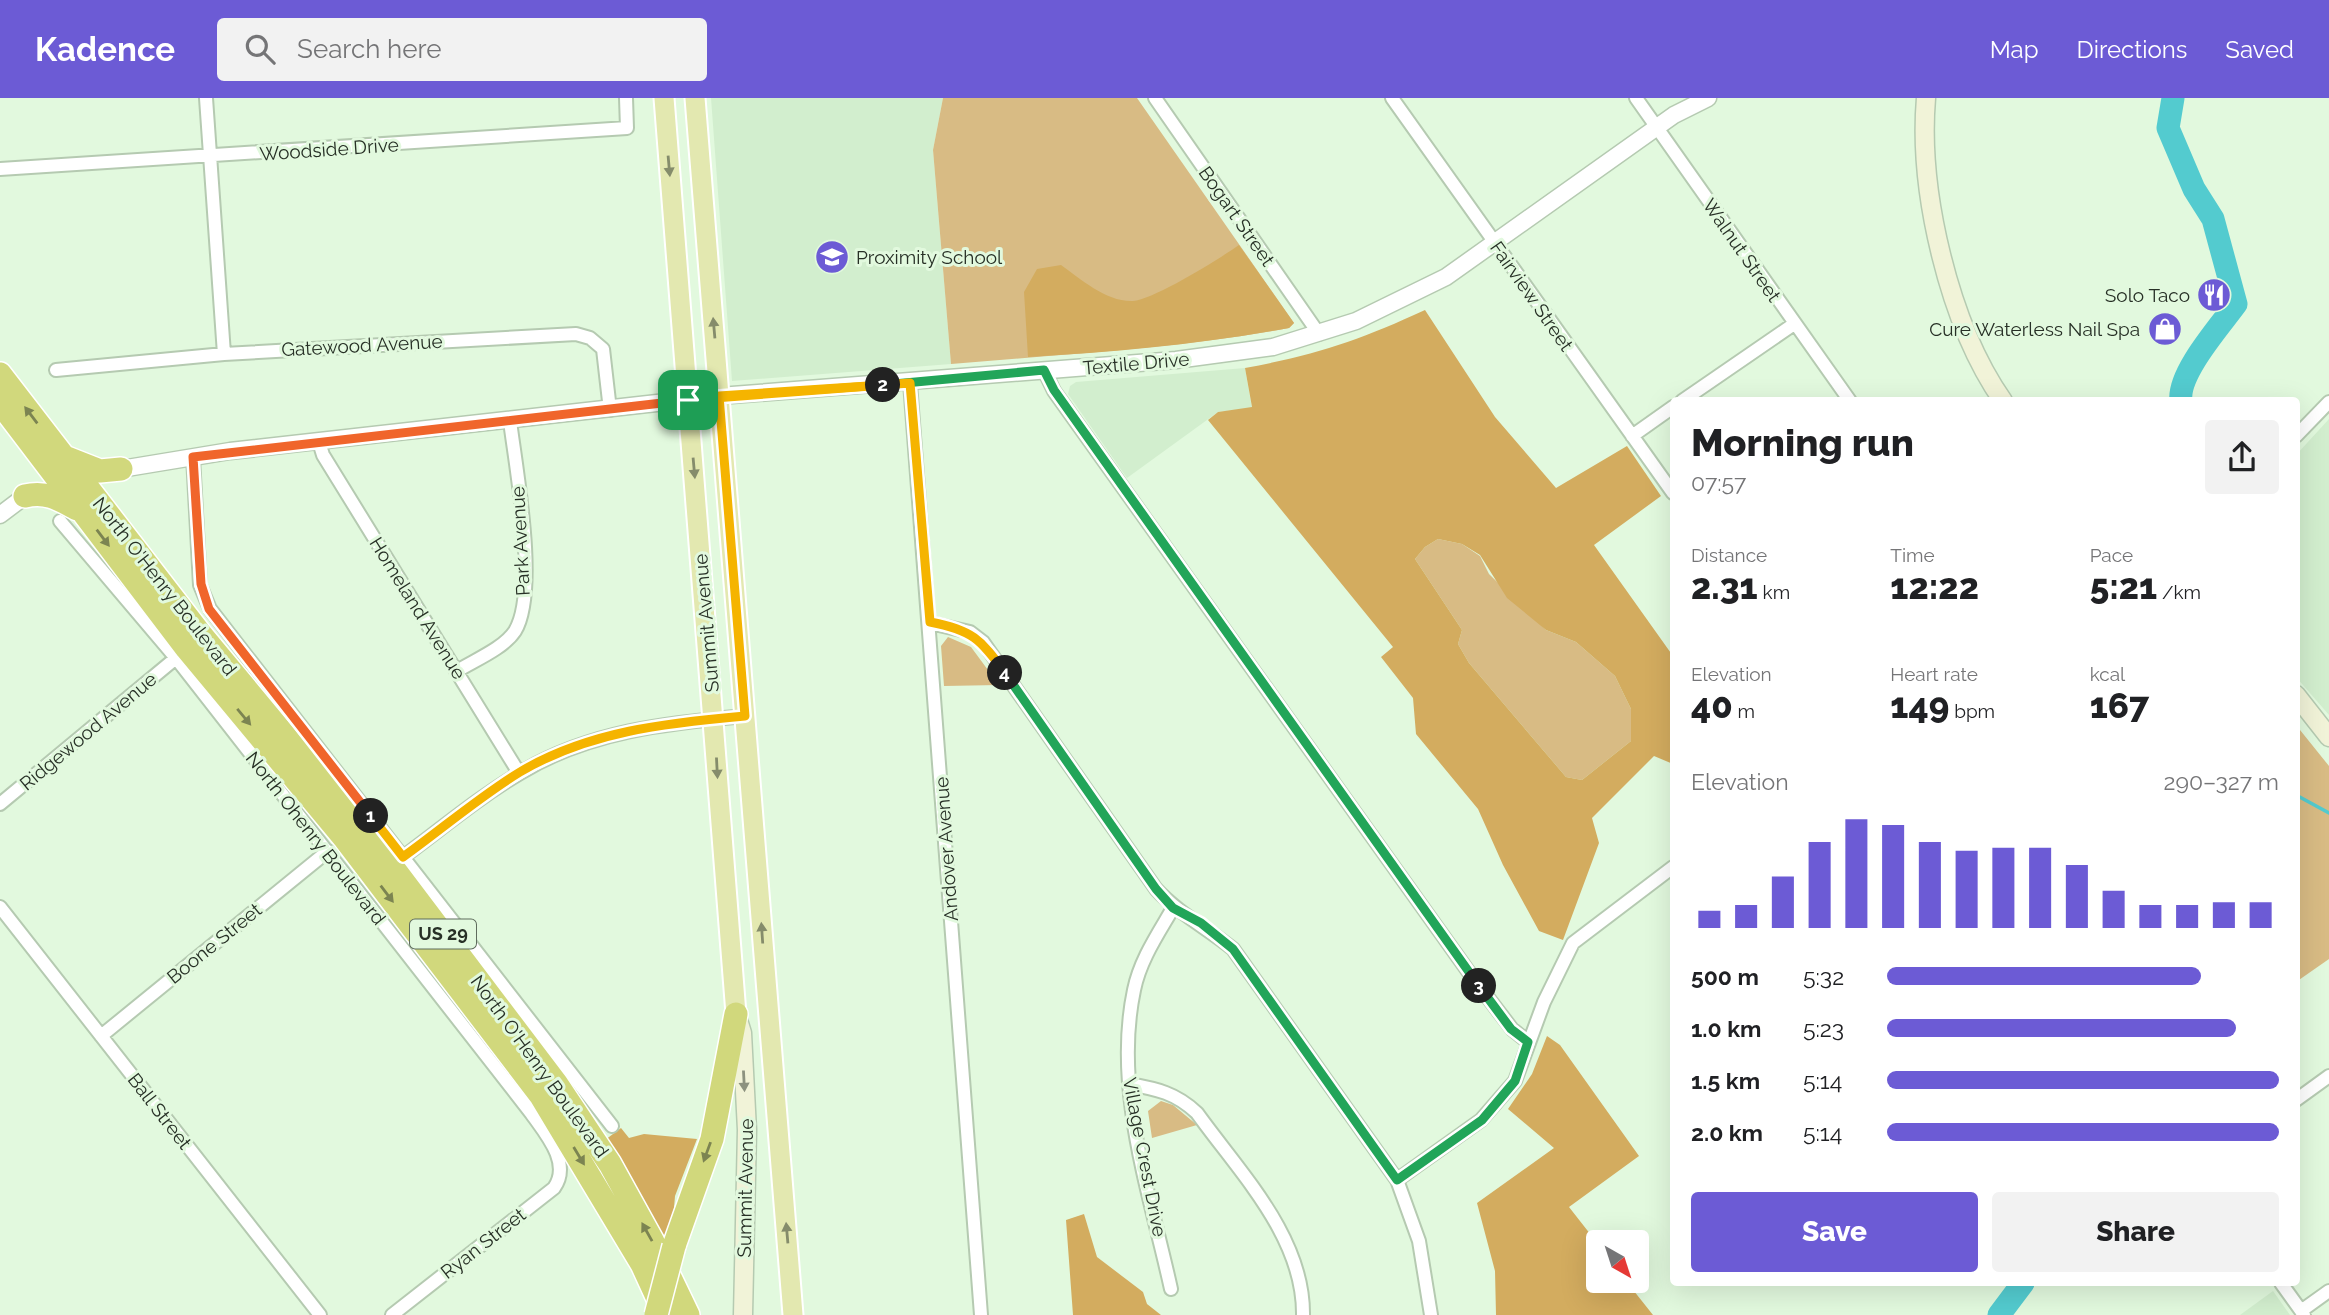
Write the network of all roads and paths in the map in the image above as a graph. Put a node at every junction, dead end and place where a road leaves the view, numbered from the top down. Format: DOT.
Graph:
graph roads {
  1 [pos="206,98"];
  2 [pos="626,98"];
  3 [pos="664,98"];
  4 [pos="695,98"];
  5 [pos="1155,98"];
  6 [pos="1392,98"];
  7 [pos="1636,98"];
  8 [pos="1708,98"];
  9 [pos="1926,98"];
  10 [pos="1657,128"];
  11 [pos="210,157"];
  12 [pos="0,169"];
  13 [pos="1494,243"];
  14 [pos="1794,324"];
  15 [pos="1320,334"];
  16 [pos="223,354"];
  17 [pos="56,370"];
  18 [pos="1044,370"];
  19 [pos="0,374"];
  20 [pos="910,383"];
  21 [pos="719,396"];
  22 [pos="1688,397"];
  23 [pos="1847,397"];
  24 [pos="2001,397"];
  25 [pos="688,400"];
  26 [pos="2329,402"];
  27 [pos="2,407"];
  28 [pos="1670,409"];
  29 [pos="610,410"];
  30 [pos="510,421"];
  31 [pos="2300,432"];
  32 [pos="1632,436"];
  33 [pos="319,442"];
  34 [pos="32,445"];
  35 [pos="63,456"];
  36 [pos="193,457"];
  37 [pos="121,469"];
  38 [pos="1670,489"];
  39 [pos="25,496"];
  40 [pos="83,512"];
  41 [pos="0,516"];
  42 [pos="112,520"];
  43 [pos="60,521"];
  44 [pos="930,622"];
  45 [pos="176,658"];
  46 [pos="457,671"];
  47 [pos="2300,700"];
  48 [pos="745,716"];
  49 [pos="714,718"];
  50 [pos="2329,737"];
  51 [pos="519,773"];
  52 [pos="0,804"];
  53 [pos="328,851"];
  54 [pos="403,857"];
  55 [pos="1670,869"];
  56 [pos="0,907"];
  57 [pos="1173,908"];
  58 [pos="766,981"];
  59 [pos="734,983"];
  60 [pos="736,1014"];
  61 [pos="101,1036"];
  62 [pos="1528,1042"];
  63 [pos="2329,1076"];
  64 [pos="1129,1084"];
  65 [pos="2300,1097"];
  66 [pos="612,1126"];
  67 [pos="560,1164"];
  68 [pos="1397,1180"];
  69 [pos="2283,1286"];
  70 [pos="1171,1289"];
  71 [pos="2329,1291"];
  72 [pos="793,1310"];
  73 [pos="2302,1313"];
  74 [pos="320,1315"];
  75 [pos="392,1315"];
  76 [pos="656,1315"];
  77 [pos="665,1315"];
  78 [pos="688,1315"];
  79 [pos="743,1315"];
  80 [pos="981,1315"];
  81 [pos="1303,1315"];
  82 [pos="1431,1315"];
  1 -- 11 [label="street"];
  2 -- 11 [label="street, Woodside Drive"];
  3 -- 25 [label="main road, Summit Avenue, one-way"];
  21 -- 4 [label="main road, Summit Avenue, one-way"];
  5 -- 15 [label="street, Bogart Street"];
  6 -- 13 [label="street, Fairview Street"];
  7 -- 10 [label="street, Walnut Street"];
  8 -- 10 [label="street, Textile Drive"];
  9 -- 24 [label="main road"];
  10 -- 13 [label="street, Textile Drive"];
  10 -- 14 [label="street, Walnut Street"];
  11 -- 12 [label="street, Woodside Drive"];
  11 -- 16 [label="street"];
  13 -- 15 [label="street, Textile Drive"];
  13 -- 32 [label="street, Fairview Street"];
  14 -- 22 [label="street"];
  14 -- 23 [label="street, Walnut Street"];
  15 -- 18 [label="street, Textile Drive"];
  16 -- 17 [label="street, Gatewood Avenue"];
  16 -- 29 [label="street, Gatewood Avenue"];
  18 -- 20 [label="street, Textile Drive"];
  18 -- 62 [label="street"];
  35 -- 19 [label="highway, North O'Henry Boulevard / US 29, one-way"];
  20 -- 21 [label="street, Textile Drive"];
  20 -- 44 [label="street, Andover Avenue"];
  21 -- 25 [label="street, Textile Drive"];
  21 -- 48 [label="main road, Summit Avenue"];
  25 -- 29 [label="street, Textile Drive"];
  25 -- 49 [label="main road, Summit Avenue, one-way"];
  26 -- 31 [label="street"];
  27 -- 34 [label="highway, North O'Henry Boulevard / US 29"];
  28 -- 32 [label="street"];
  29 -- 30 [label="street, Textile Drive"];
  30 -- 33 [label="street, Textile Drive"];
  30 -- 46 [label="street, Park Avenue"];
  32 -- 38 [label="street, Fairview Street"];
  33 -- 36 [label="street, Textile Drive"];
  33 -- 46 [label="street, Homeland Avenue"];
  34 -- 39 [label="highway"];
  34 -- 40 [label="highway, North O'Henry Boulevard / US 29"];
  35 -- 37 [label="highway"];
  35 -- 42 [label="highway, North O'Henry Boulevard / US 29"];
  36 -- 37 [label="street, Textile Drive"];
  36 -- 54 [label="street"];
  37 -- 42 [label="highway"];
  39 -- 40 [label="highway"];
  39 -- 41 [label="street"];
  40 -- 77 [label="highway, North O'Henry Boulevard / US 29, one-way"];
  78 -- 42 [label="highway, North O'Henry Boulevard / US 29, one-way"];
  43 -- 45 [label="street, North Ohenry Boulevard"];
  44 -- 57 [label="street"];
  44 -- 80 [label="street, Andover Avenue"];
  45 -- 52 [label="street, Ridgewood Avenue"];
  45 -- 53 [label="street, North Ohenry Boulevard"];
  46 -- 51 [label="street, Homeland Avenue"];
  47 -- 50 [label="main road"];
  48 -- 49 [label="street"];
  58 -- 48 [label="main road, Summit Avenue, one-way"];
  49 -- 51 [label="street"];
  49 -- 59 [label="main road, Summit Avenue, one-way"];
  51 -- 54 [label="street"];
  53 -- 61 [label="street, Boone Street"];
  53 -- 67 [label="street, North Ohenry Boulevard"];
  54 -- 66 [label="street"];
  55 -- 62 [label="street"];
  56 -- 61 [label="street, Ball Street"];
  57 -- 64 [label="street, Village Crest Drive"];
  57 -- 68 [label="street"];
  58 -- 59 [label="main road"];
  72 -- 58 [label="main road, Summit Avenue, one-way"];
  59 -- 60 [label="main road, Summit Avenue"];
  60 -- 76 [label="highway, one-way, bridge"];
  60 -- 79 [label="main road, Summit Avenue, one-way"];
  61 -- 74 [label="street, Ball Street"];
  62 -- 68 [label="street"];
  63 -- 65 [label="street"];
  64 -- 70 [label="street, Village Crest Drive"];
  64 -- 81 [label="street"];
  67 -- 75 [label="street, Ryan Street"];
  68 -- 82 [label="street"];
  69 -- 73 [label="street"];
  71 -- 73 [label="street"];
}
